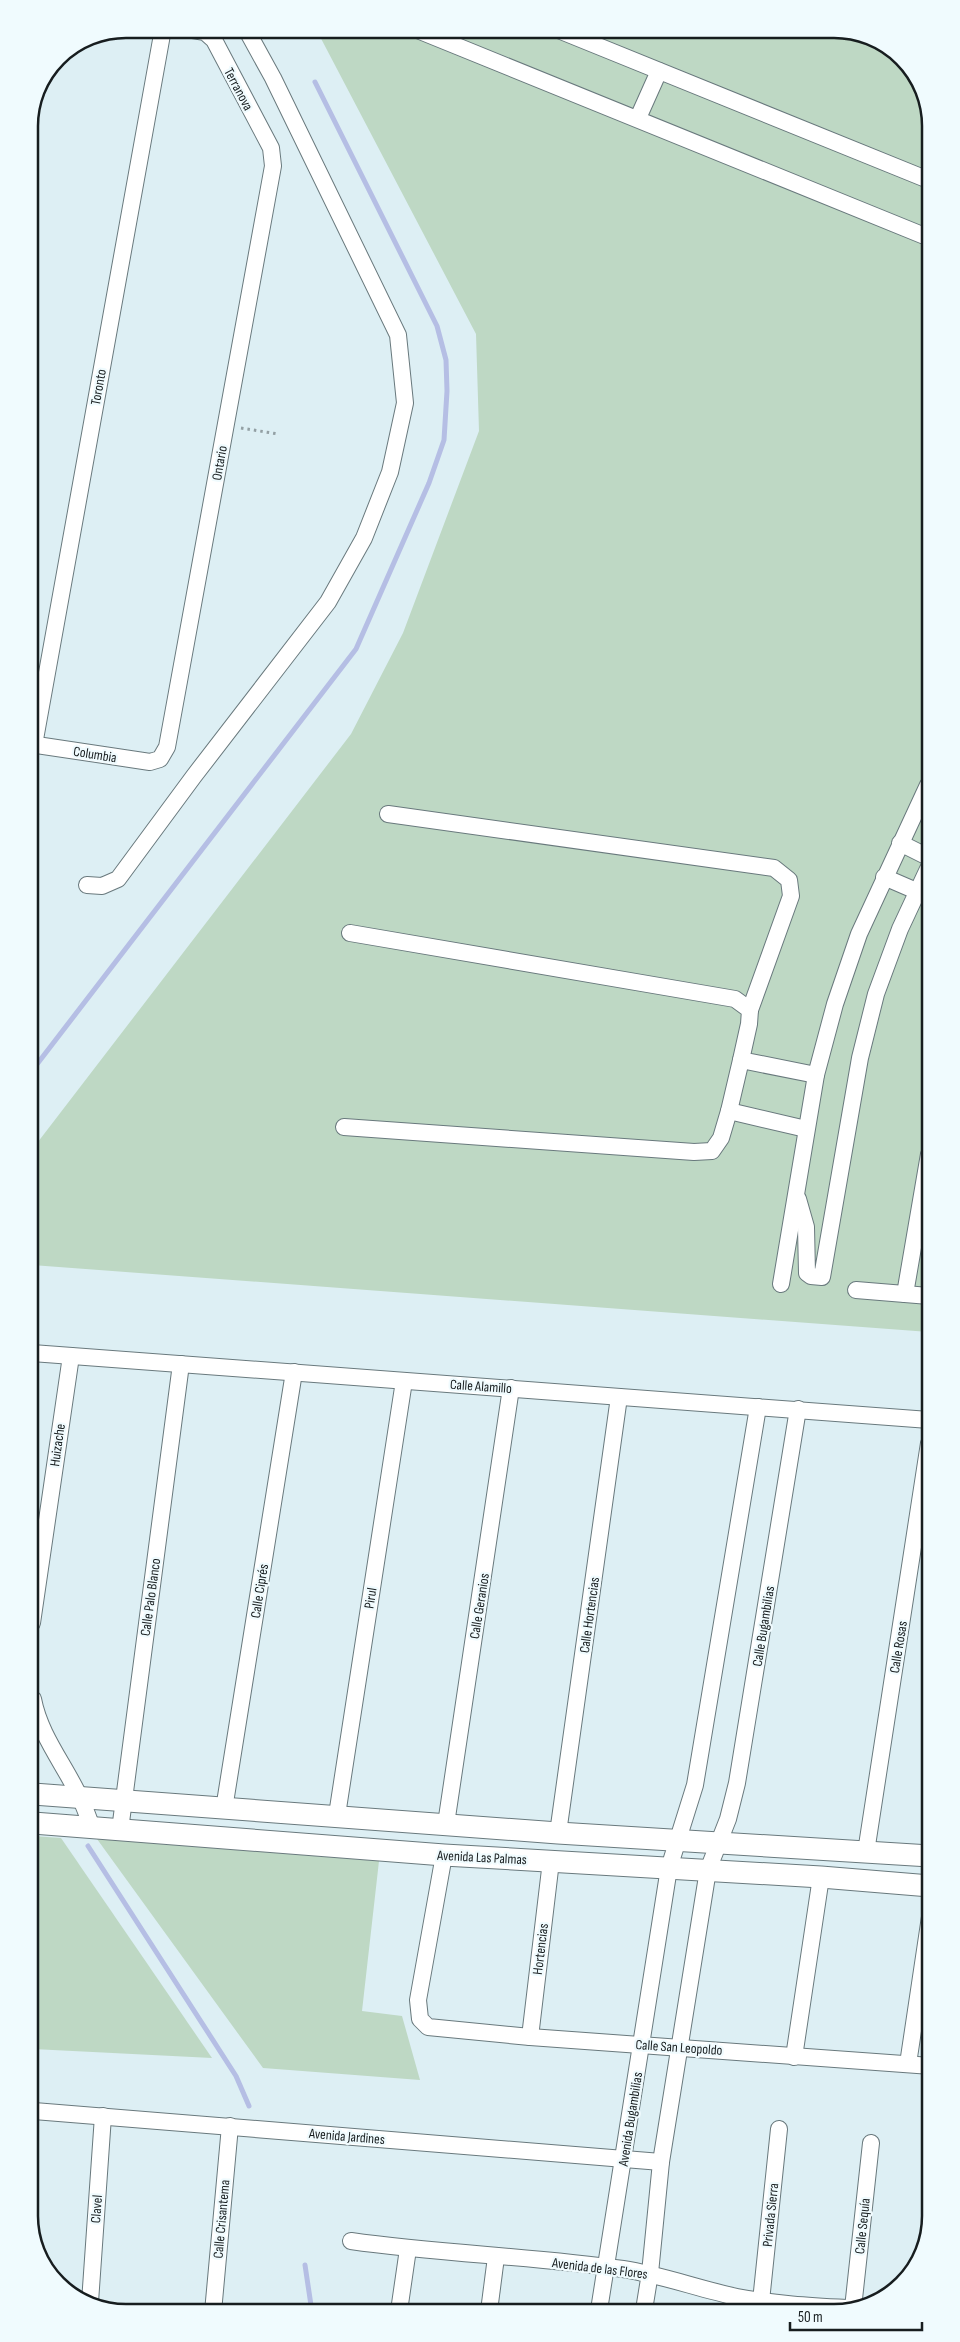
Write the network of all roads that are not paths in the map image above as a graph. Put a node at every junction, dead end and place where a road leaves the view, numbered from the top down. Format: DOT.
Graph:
graph roads {
  1 [pos="161,38"];
  2 [pos="212,38"];
  3 [pos="251,38"];
  4 [pos="438,38"];
  5 [pos="578,38"];
  6 [pos="659,71"];
  7 [pos="638,118"];
  8 [pos="273,166"];
  9 [pos="922,177"];
  10 [pos="922,235"];
  11 [pos="38,711"];
  12 [pos="38,745"];
  13 [pos="160,759"];
  14 [pos="922,797"];
  15 [pos="388,814"];
  16 [pos="900,843"];
  17 [pos="922,854"];
  18 [pos="884,877"];
  19 [pos="87,885"];
  20 [pos="922,894"];
  21 [pos="922,896"];
  22 [pos="350,933"];
  23 [pos="750,1010"];
  24 [pos="741,1060"];
  25 [pos="816,1074"];
  26 [pos="729,1111"];
  27 [pos="344,1127"];
  28 [pos="806,1129"];
  29 [pos="922,1194"];
  30 [pos="797,1196"];
  31 [pos="781,1284"];
  32 [pos="856,1290"];
  33 [pos="905,1294"];
  34 [pos="922,1295"];
  35 [pos="38,1353"];
  36 [pos="70,1356"];
  37 [pos="181,1364"];
  38 [pos="294,1372"];
  39 [pos="404,1381"];
  40 [pos="512,1388"];
  41 [pos="619,1397"];
  42 [pos="758,1407"];
  43 [pos="798,1409"];
  44 [pos="922,1419"];
  45 [pos="922,1488"];
  46 [pos="38,1558"];
  47 [pos="38,1719"];
  48 [pos="38,1794"];
  49 [pos="80,1797"];
  50 [pos="123,1800"];
  51 [pos="224,1810"];
  52 [pos="337,1815"];
  53 [pos="38,1823"];
  54 [pos="446,1824"];
  55 [pos="92,1827"];
  56 [pos="120,1830"];
  57 [pos="558,1833"];
  58 [pos="678,1839"];
  59 [pos="720,1842"];
  60 [pos="866,1852"];
  61 [pos="444,1854"];
  62 [pos="922,1856"];
  63 [pos="550,1861"];
  64 [pos="669,1868"];
  65 [pos="708,1870"];
  66 [pos="822,1877"];
  67 [pos="922,1885"];
  68 [pos="922,1966"];
  69 [pos="530,2036"];
  70 [pos="642,2045"];
  71 [pos="678,2046"];
  72 [pos="794,2057"];
  73 [pos="908,2064"];
  74 [pos="922,2065"];
  75 [pos="38,2111"];
  76 [pos="103,2116"];
  77 [pos="230,2126"];
  78 [pos="778,2129"];
  79 [pos="871,2143"];
  80 [pos="624,2158"];
  81 [pos="661,2162"];
  82 [pos="352,2241"];
  83 [pos="408,2249"];
  84 [pos="496,2257"];
  85 [pos="605,2267"];
  86 [pos="650,2273"];
  87 [pos="90,2297"];
  88 [pos="761,2301"];
  89 [pos="855,2302"];
  90 [pos="214,2304"];
  91 [pos="400,2304"];
  92 [pos="490,2304"];
  93 [pos="599,2304"];
  94 [pos="645,2304"];
  95 [pos="798,2304"];
  1 -- 11 [label="street, Toronto"];
  2 -- 8 [label="street, Terranova"];
  3 -- 19 [label="street"];
  4 -- 7 [label="street"];
  5 -- 6 [label="street"];
  6 -- 7 [label="street"];
  6 -- 9 [label="street"];
  7 -- 10 [label="street"];
  8 -- 13 [label="street, Ontario"];
  12 -- 13 [label="street, Columbia"];
  14 -- 16 [label="street"];
  15 -- 23 [label="street"];
  16 -- 17 [label="street"];
  16 -- 18 [label="street"];
  18 -- 20 [label="street"];
  18 -- 25 [label="street"];
  21 -- 30 [label="street"];
  22 -- 23 [label="street"];
  23 -- 24 [label="street"];
  24 -- 25 [label="street"];
  24 -- 26 [label="street"];
  25 -- 28 [label="street"];
  26 -- 27 [label="street"];
  26 -- 28 [label="street"];
  28 -- 30 [label="street"];
  29 -- 33 [label="street"];
  30 -- 31 [label="street"];
  32 -- 33 [label="street"];
  33 -- 34 [label="street"];
  35 -- 36 [label="street, Calle Alamillo"];
  36 -- 37 [label="street, Calle Alamillo"];
  36 -- 46 [label="street, Huizache"];
  37 -- 38 [label="street, Calle Alamillo"];
  37 -- 50 [label="street, Calle Palo Blanco"];
  38 -- 39 [label="street, Calle Alamillo"];
  38 -- 51 [label="street, Calle Ciprés"];
  39 -- 40 [label="street, Calle Alamillo"];
  39 -- 52 [label="street, Pirul"];
  40 -- 41 [label="street, Calle Alamillo"];
  40 -- 54 [label="street, Calle Geranios"];
  41 -- 42 [label="street, Calle Alamillo"];
  41 -- 57 [label="street, Calle Hortencias"];
  42 -- 43 [label="street, Calle Alamillo"];
  42 -- 58 [label="street"];
  43 -- 44 [label="street, Calle Alamillo"];
  43 -- 59 [label="street, Calle Bugambilias"];
  45 -- 60 [label="street, Calle Rosas"];
  47 -- 49 [label="street"];
  48 -- 49 [label="street, Avenida Las Palmas"];
  49 -- 50 [label="street, Avenida Las Palmas"];
  49 -- 55 [label="street"];
  50 -- 51 [label="street, Avenida Las Palmas"];
  50 -- 56 [label="street, Calle Palo Blanco"];
  51 -- 52 [label="street, Avenida Las Palmas"];
  52 -- 54 [label="street, Avenida Las Palmas"];
  53 -- 55 [label="street, Avenida Las Palmas"];
  54 -- 57 [label="street, Avenida Las Palmas"];
  55 -- 56 [label="street, Avenida Las Palmas"];
  56 -- 61 [label="street, Avenida Las Palmas"];
  57 -- 58 [label="street, Avenida Las Palmas"];
  58 -- 59 [label="street, Avenida Las Palmas"];
  58 -- 64 [label="street, Avenida Bugambilias"];
  59 -- 60 [label="street, Avenida Las Palmas"];
  59 -- 65 [label="street, Calle Bugambilias"];
  60 -- 62 [label="street, Avenida Las Palmas"];
  61 -- 63 [label="street, Avenida Las Palmas"];
  61 -- 69 [label="street, Calle San Leopoldo"];
  63 -- 64 [label="street, Avenida Las Palmas"];
  63 -- 69 [label="street, Hortencias"];
  64 -- 65 [label="street, Avenida Las Palmas"];
  64 -- 70 [label="street, Avenida Bugambilias"];
  65 -- 66 [label="street, Avenida Las Palmas"];
  65 -- 71 [label="street"];
  66 -- 67 [label="street, Avenida Las Palmas"];
  66 -- 72 [label="street"];
  68 -- 73 [label="street"];
  69 -- 70 [label="street, Calle San Leopoldo"];
  70 -- 71 [label="street, Calle San Leopoldo"];
  70 -- 80 [label="street, Avenida Bugambilias"];
  71 -- 72 [label="street, Calle San Leopoldo"];
  71 -- 81 [label="street"];
  72 -- 73 [label="street, Calle San Leopoldo"];
  73 -- 74 [label="street, Calle San Leopoldo"];
  75 -- 76 [label="street, Avenida Jardines"];
  76 -- 77 [label="street, Avenida Jardines"];
  76 -- 87 [label="street, Clavel"];
  77 -- 80 [label="street, Avenida Jardines"];
  77 -- 90 [label="street, Calle Crisantema"];
  78 -- 88 [label="street, Privada Sierra"];
  79 -- 89 [label="street, Calle Sequía"];
  80 -- 81 [label="street, Avenida Jardines"];
  80 -- 85 [label="street, Avenida Bugambilias"];
  81 -- 86 [label="street"];
  82 -- 83 [label="street, Avenida de las Flores"];
  83 -- 84 [label="street, Avenida de las Flores"];
  83 -- 91 [label="street"];
  84 -- 85 [label="street, Avenida de las Flores"];
  84 -- 92 [label="street"];
  85 -- 86 [label="street, Avenida de las Flores"];
  85 -- 93 [label="street, Avenida Bugambilias"];
  86 -- 88 [label="street, Avenida de las Flores"];
  86 -- 94 [label="street"];
  88 -- 95 [label="street, Avenida de las Flores"];
}
